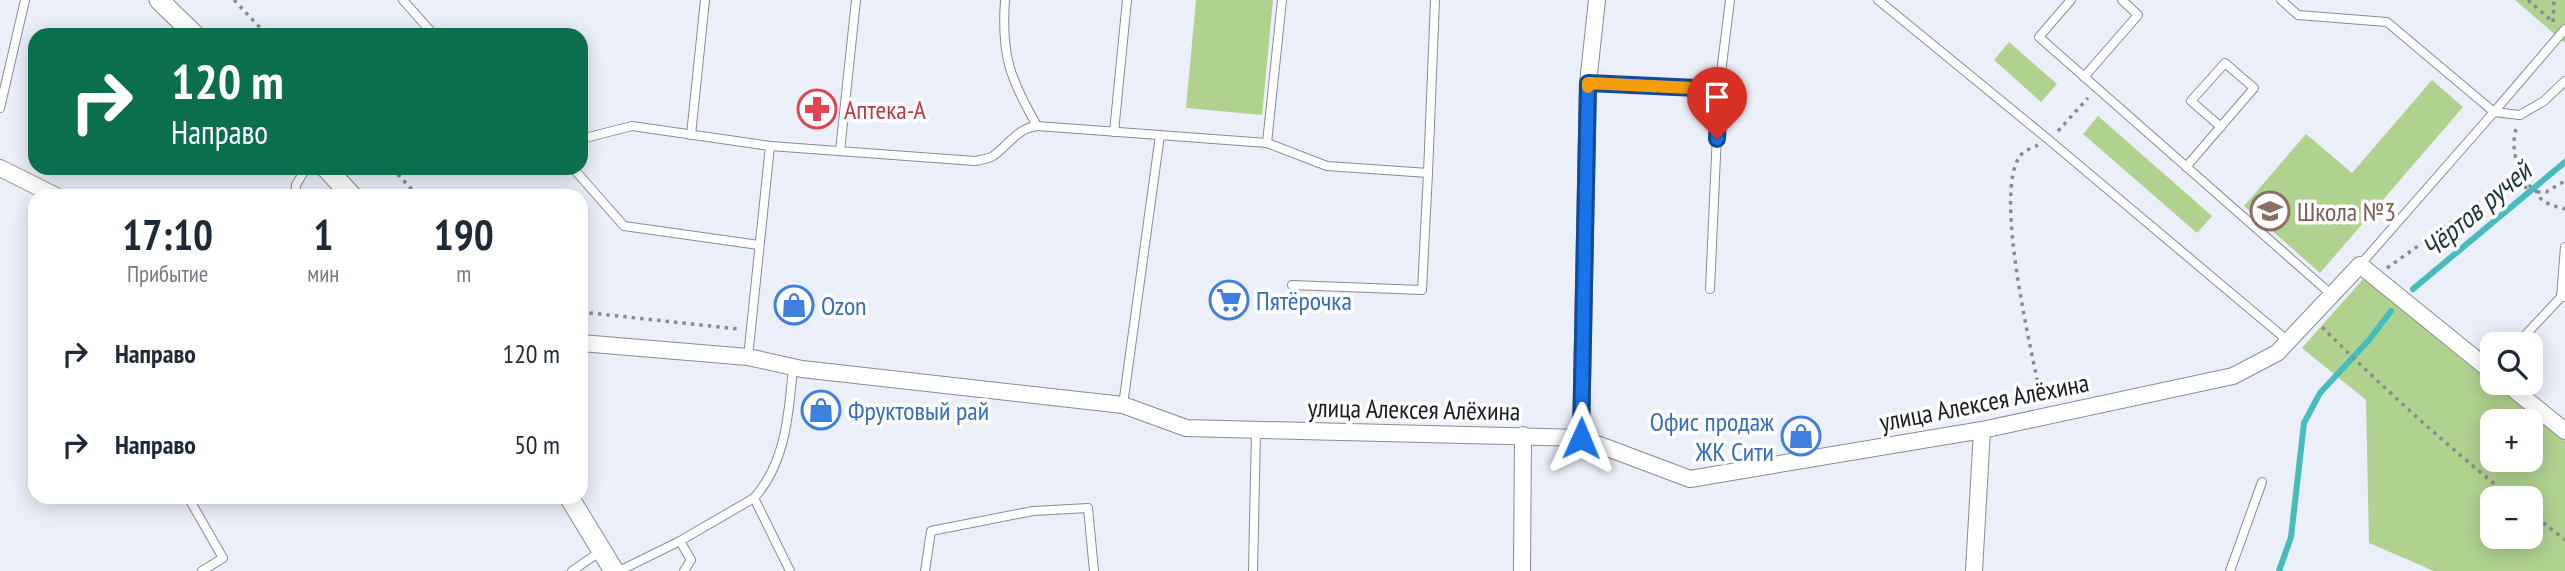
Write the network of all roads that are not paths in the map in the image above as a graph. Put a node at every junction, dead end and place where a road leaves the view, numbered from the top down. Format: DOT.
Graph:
graph roads {
  1 [pos="25,0"];
  2 [pos="159,0"];
  3 [pos="403,0"];
  4 [pos="705,0"];
  5 [pos="856,0"];
  6 [pos="1005,0"];
  7 [pos="1127,0"];
  8 [pos="1282,0"];
  9 [pos="1435,0"];
  10 [pos="1597,0"];
  11 [pos="1730,0"];
  12 [pos="1878,0"];
  13 [pos="2071,0"];
  14 [pos="2122,0"];
  15 [pos="2281,0"];
  16 [pos="188,28"];
  17 [pos="428,28"];
  18 [pos="2563,32"];
  19 [pos="2565,46"];
  20 [pos="2084,77"];
  21 [pos="2565,81"];
  22 [pos="1588,83"];
  23 [pos="1719,89"];
  24 [pos="0,108"];
  25 [pos="2494,112"];
  26 [pos="1037,126"];
  27 [pos="2221,127"];
  28 [pos="1114,132"];
  29 [pos="691,135"];
  30 [pos="1160,135"];
  31 [pos="588,137"];
  32 [pos="1267,143"];
  33 [pos="769,146"];
  34 [pos="840,151"];
  35 [pos="2186,167"];
  36 [pos="0,168"];
  37 [pos="1428,173"];
  38 [pos="332,175"];
  39 [pos="579,175"];
  40 [pos="42,189"];
  41 [pos="346,189"];
  42 [pos="759,245"];
  43 [pos="2565,247"];
  44 [pos="2360,265"];
  45 [pos="1293,285"];
  46 [pos="1710,289"];
  47 [pos="2332,295"];
  48 [pos="2563,297"];
  49 [pos="2529,332"];
  50 [pos="2287,341"];
  51 [pos="588,344"];
  52 [pos="748,357"];
  53 [pos="2480,361"];
  54 [pos="793,367"];
  55 [pos="2521,395"];
  56 [pos="1123,405"];
  57 [pos="1982,430"];
  58 [pos="1256,431"];
  59 [pos="2565,431"];
  60 [pos="1523,435"];
  61 [pos="1581,438"];
  62 [pos="2262,482"];
  63 [pos="754,498"];
  64 [pos="192,504"];
  65 [pos="573,504"];
  66 [pos="680,541"];
  67 [pos="602,551"];
  68 [pos="202,571"];
  69 [pos="572,571"];
  70 [pos="617,571"];
  71 [pos="684,571"];
  72 [pos="790,571"];
  73 [pos="925,571"];
  74 [pos="1094,571"];
  75 [pos="1253,571"];
  76 [pos="1522,571"];
  77 [pos="1974,571"];
  78 [pos="2230,571"];
  1 -- 24 [label="lane"];
  2 -- 16 [label="street"];
  3 -- 17 [label="lane"];
  4 -- 29 [label="lane"];
  5 -- 34 [label="lane"];
  6 -- 26 [label="lane"];
  7 -- 28 [label="lane"];
  8 -- 32 [label="lane"];
  9 -- 37 [label="lane"];
  10 -- 22 [label="street"];
  11 -- 23 [label="lane"];
  12 -- 50 [label="lane"];
  13 -- 20 [label="lane"];
  14 -- 20 [label="lane"];
  15 -- 25 [label="lane"];
  18 -- 19 [label="lane"];
  18 -- 25 [label="lane"];
  20 -- 35 [label="lane"];
  21 -- 25 [label="lane"];
  22 -- 23 [label="lane"];
  22 -- 61 [label="street"];
  23 -- 46 [label="lane"];
  25 -- 44 [label="lane"];
  26 -- 28 [label="lane"];
  26 -- 34 [label="lane"];
  27 -- 27 [label="lane"];
  27 -- 35 [label="lane"];
  28 -- 30 [label="lane"];
  29 -- 31 [label="lane"];
  29 -- 33 [label="lane"];
  30 -- 32 [label="lane"];
  30 -- 56 [label="lane"];
  32 -- 37 [label="lane"];
  33 -- 34 [label="lane"];
  33 -- 42 [label="lane"];
  35 -- 47 [label="lane"];
  36 -- 40 [label="street"];
  37 -- 45 [label="lane"];
  38 -- 41 [label="street"];
  39 -- 42 [label="lane"];
  42 -- 52 [label="lane"];
  43 -- 48 [label="lane"];
  44 -- 47 [label="street, улица Алексея Алёхина"];
  44 -- 53 [label="street"];
  47 -- 50 [label="street, улица Алексея Алёхина"];
  48 -- 49 [label="lane"];
  50 -- 57 [label="street, улица Алексея Алёхина"];
  51 -- 52 [label="street, улица Алексея Алёхина"];
  52 -- 54 [label="street, улица Алексея Алёхина"];
  54 -- 56 [label="street, улица Алексея Алёхина"];
  54 -- 63 [label="lane"];
  55 -- 59 [label="street"];
  56 -- 58 [label="street, улица Алексея Алёхина"];
  57 -- 61 [label="street, улица Алексея Алёхина"];
  57 -- 77 [label="street"];
  58 -- 60 [label="street, улица Алексея Алёхина"];
  58 -- 75 [label="lane"];
  60 -- 61 [label="street, улица Алексея Алёхина"];
  60 -- 76 [label="street"];
  62 -- 78 [label="lane"];
  63 -- 66 [label="lane"];
  63 -- 72 [label="lane"];
  64 -- 68 [label="lane"];
  65 -- 67 [label="street"];
  66 -- 70 [label="lane"];
  66 -- 71 [label="lane"];
  67 -- 69 [label="lane"];
  67 -- 70 [label="street"];
  73 -- 74 [label="lane"];
}
